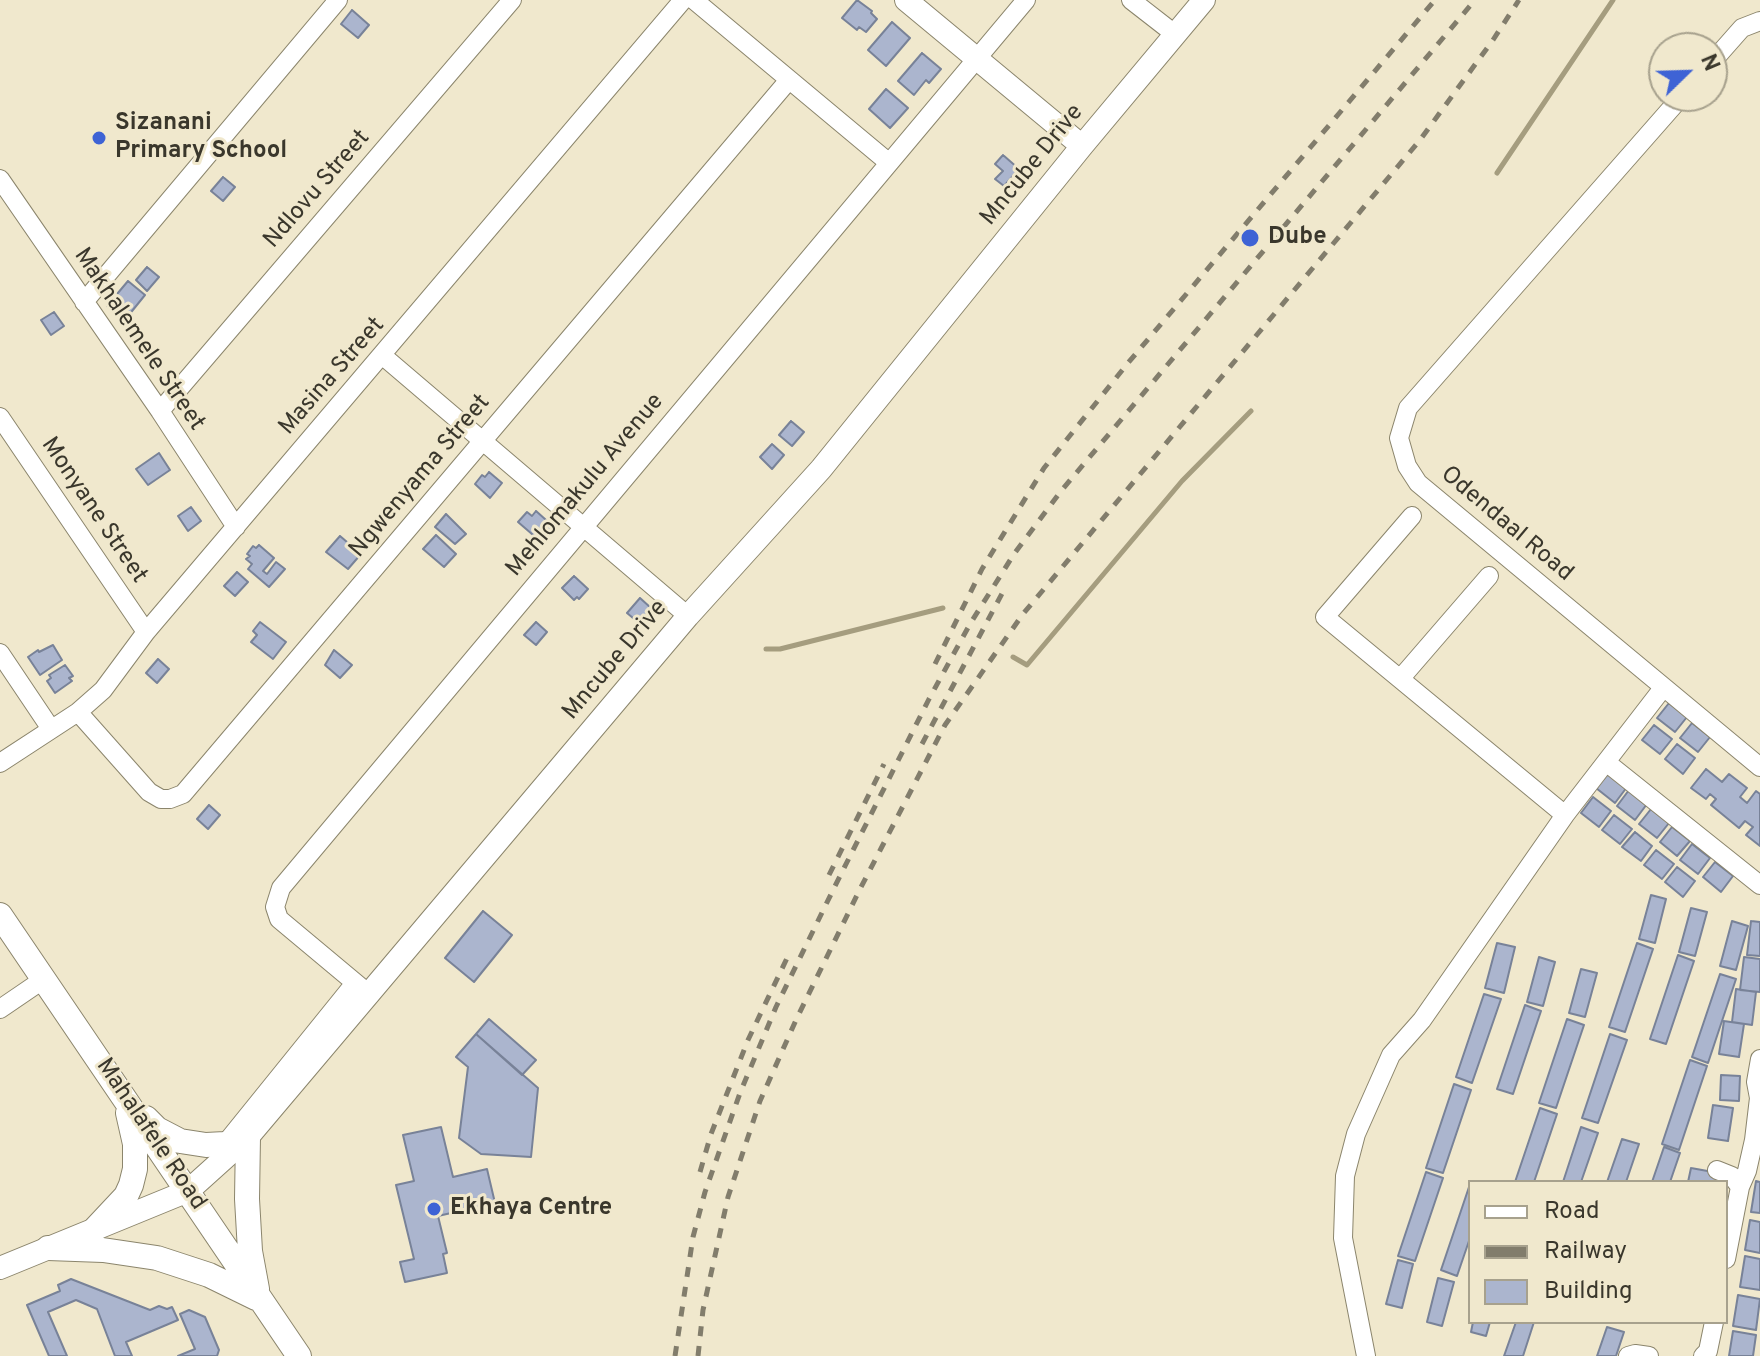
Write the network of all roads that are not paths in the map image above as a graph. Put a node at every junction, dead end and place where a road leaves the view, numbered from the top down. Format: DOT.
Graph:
graph roads {
  1 [pos="338,0"];
  2 [pos="512,0"];
  3 [pos="683,0"];
  4 [pos="694,0"];
  5 [pos="906,0"];
  6 [pos="1026,0"];
  7 [pos="1131,0"];
  8 [pos="1204,0"];
  9 [pos="1760,21"];
  10 [pos="1176,35"];
  11 [pos="1728,44"];
  12 [pos="978,60"];
  13 [pos="788,81"];
  14 [pos="1668,112"];
  15 [pos="1082,146"];
  16 [pos="888,162"];
  17 [pos="0,179"];
  18 [pos="84,302"];
  19 [pos="383,356"];
  20 [pos="160,411"];
  21 [pos="0,417"];
  22 [pos="482,442"];
  23 [pos="1412,516"];
  24 [pos="236,527"];
  25 [pos="584,527"];
  26 [pos="1489,576"];
  27 [pos="688,616"];
  28 [pos="146,632"];
  29 [pos="0,653"];
  30 [pos="1400,679"];
  31 [pos="1663,688"];
  32 [pos="78,712"];
  33 [pos="51,729"];
  34 [pos="1606,762"];
  35 [pos="0,763"];
  36 [pos="1760,767"];
  37 [pos="1565,815"];
  38 [pos="1760,885"];
  39 [pos="0,915"];
  40 [pos="44,979"];
  41 [pos="362,989"];
  42 [pos="0,1009"];
  43 [pos="1760,1059"];
  44 [pos="125,1098"];
  45 [pos="236,1140"];
  46 [pos="1717,1170"];
  47 [pos="1740,1187"];
  48 [pos="188,1191"];
  49 [pos="96,1228"];
  50 [pos="48,1248"];
  51 [pos="1728,1249"];
  52 [pos="0,1268"];
  53 [pos="258,1299"];
  54 [pos="1714,1324"];
  55 [pos="299,1356"];
  56 [pos="1366,1356"];
  57 [pos="1628,1356"];
  58 [pos="1649,1356"];
  59 [pos="1703,1356"];
  1 -- 18 [label="street"];
  2 -- 20 [label="street, Ndlovu Street"];
  3 -- 19 [label="street, Masina Street"];
  4 -- 13 [label="street"];
  5 -- 12 [label="street"];
  6 -- 12 [label="street, Mehlomakulu Avenue"];
  7 -- 10 [label="street"];
  8 -- 10 [label="street, Mncube Drive"];
  9 -- 11 [label="street"];
  10 -- 15 [label="street, Mncube Drive"];
  12 -- 15 [label="street"];
  12 -- 16 [label="street, Mehlomakulu Avenue"];
  13 -- 16 [label="street"];
  13 -- 22 [label="street, Ngwenyama Street"];
  14 -- 31 [label="street, Odendaal Road"];
  15 -- 27 [label="street, Mncube Drive"];
  16 -- 25 [label="street, Mehlomakulu Avenue"];
  17 -- 18 [label="street, Makhalemele Street"];
  18 -- 20 [label="street, Makhalemele Street"];
  19 -- 22 [label="street"];
  19 -- 24 [label="street, Masina Street"];
  20 -- 24 [label="street, Makhalemele Street"];
  21 -- 28 [label="street, Monyane Street"];
  22 -- 25 [label="street"];
  22 -- 32 [label="street, Ngwenyama Street"];
  23 -- 30 [label="street"];
  24 -- 28 [label="street, Masina Street"];
  25 -- 27 [label="street"];
  25 -- 41 [label="street, Mehlomakulu Avenue"];
  26 -- 30 [label="street"];
  27 -- 41 [label="street, Mncube Drive"];
  28 -- 32 [label="street, Masina Street"];
  29 -- 33 [label="street"];
  30 -- 37 [label="street"];
  31 -- 34 [label="street"];
  31 -- 36 [label="street, Odendaal Road"];
  32 -- 33 [label="street, Masina Street"];
  33 -- 35 [label="street, Masina Street"];
  34 -- 37 [label="street"];
  34 -- 38 [label="street"];
  37 -- 56 [label="street"];
  39 -- 40 [label="main road, Mahalafele Road"];
  40 -- 42 [label="street"];
  40 -- 44 [label="main road, Mahalafele Road"];
  41 -- 45 [label="street, Mncube Drive"];
  43 -- 47 [label="street"];
  44 -- 45 [label="main road"];
  44 -- 48 [label="main road, Mahalafele Road"];
  44 -- 49 [label="main road"];
  45 -- 48 [label="street, Mncube Drive"];
  45 -- 53 [label="main road"];
  46 -- 47 [label="street"];
  47 -- 51 [label="street"];
  48 -- 49 [label="street, Mncube Drive"];
  48 -- 53 [label="main road, Mahalafele Road"];
  49 -- 50 [label="street, Mncube Drive"];
  50 -- 52 [label="street, Mncube Drive"];
  50 -- 53 [label="main road"];
  53 -- 55 [label="main road, Mahalafele Road"];
  54 -- 59 [label="street"];
  57 -- 58 [label="street"];
}
